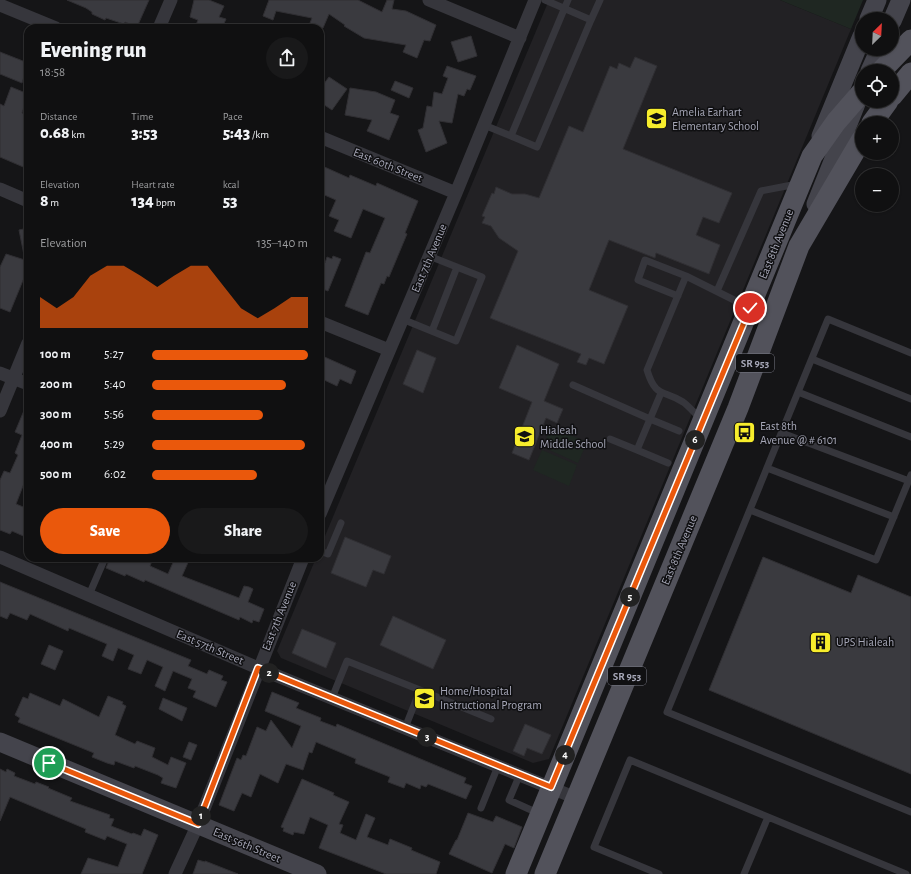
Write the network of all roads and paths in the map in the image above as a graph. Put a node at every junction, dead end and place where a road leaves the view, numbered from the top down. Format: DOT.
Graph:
graph roads {
  1 [pos="171,0"];
  2 [pos="429,0"];
  3 [pos="535,0"];
  4 [pos="545,0"];
  5 [pos="568,0"];
  6 [pos="600,0"];
  7 [pos="877,0"];
  8 [pos="901,0"];
  9 [pos="0,5"];
  10 [pos="565,8"];
  11 [pos="872,12"];
  12 [pos="896,12"];
  13 [pos="591,20"];
  14 [pos="46,24"];
  15 [pos="161,24"];
  16 [pos="520,38"];
  17 [pos="911,40"];
  18 [pos="855,53"];
  19 [pos="888,64"];
  20 [pos="911,73"];
  21 [pos="899,88"];
  22 [pos="855,99"];
  23 [pos="855,107"];
  24 [pos="484,125"];
  25 [pos="511,136"];
  26 [pos="324,139"];
  27 [pos="855,150"];
  28 [pos="812,156"];
  29 [pos="801,184"];
  30 [pos="0,189"];
  31 [pos="456,193"];
  32 [pos="24,199"];
  33 [pos="799,246"];
  34 [pos="430,256"];
  35 [pos="457,267"];
  36 [pos="686,276"];
  37 [pos="717,291"];
  38 [pos="678,296"];
  39 [pos="750,308"];
  40 [pos="772,318"];
  41 [pos="402,319"];
  42 [pos="324,324"];
  43 [pos="432,331"];
  44 [pos="389,350"];
  45 [pos="24,352"];
  46 [pos="911,353"];
  47 [pos="812,359"];
  48 [pos="0,373"];
  49 [pos="13,378"];
  50 [pos="24,382"];
  51 [pos="573,386"];
  52 [pos="798,392"];
  53 [pos="661,393"];
  54 [pos="911,399"];
  55 [pos="0,411"];
  56 [pos="650,418"];
  57 [pos="703,421"];
  58 [pos="679,431"];
  59 [pos="782,433"];
  60 [pos="911,437"];
  61 [pos="610,439"];
  62 [pos="637,450"];
  63 [pos="668,463"];
  64 [pos="767,468"];
  65 [pos="910,478"];
  66 [pos="324,501"];
  67 [pos="750,510"];
  68 [pos="894,517"];
  69 [pos="341,523"];
  70 [pos="652,544"];
  71 [pos="324,552"];
  72 [pos="677,554"];
  73 [pos="0,557"];
  74 [pos="103,562"];
  75 [pos="300,562"];
  76 [pos="89,595"];
  77 [pos="258,668"];
  78 [pos="420,690"];
  79 [pos="332,698"];
  80 [pos="491,719"];
  81 [pos="405,728"];
  82 [pos="0,742"];
  83 [pos="498,766"];
  84 [pos="520,774"];
  85 [pos="551,787"];
  86 [pos="576,798"];
  87 [pos="481,808"];
  88 [pos="911,812"];
  89 [pos="540,814"];
  90 [pos="768,817"];
  91 [pos="198,824"];
  92 [pos="175,874"];
  93 [pos="317,874"];
  94 [pos="516,874"];
  95 [pos="545,874"];
  96 [pos="659,874"];
  97 [pos="744,874"];
  98 [pos="906,874"];
  1 -- 15 [label="street"];
  2 -- 16 [label="street"];
  3 -- 16 [label="street, East 7th Avenue"];
  4 -- 10 [label="lane"];
  5 -- 10 [label="lane"];
  6 -- 13 [label="lane"];
  7 -- 11 [label="main road"];
  8 -- 12 [label="main road"];
  9 -- 14 [label="street"];
  10 -- 13 [label="lane"];
  10 -- 25 [label="lane"];
  13 -- 25 [label="lane"];
  16 -- 24 [label="street, East 7th Avenue"];
  17 -- 19 [label="main road"];
  18 -- 28 [label="main road, East 8th Avenue / SR 953"];
  20 -- 21 [label="main road"];
  22 -- 28 [label="main road"];
  23 -- 33 [label="main road, East 8th Avenue / SR 953"];
  24 -- 25 [label="lane"];
  24 -- 31 [label="street, East 7th Avenue"];
  26 -- 31 [label="street, East 60th Street"];
  27 -- 33 [label="main road"];
  28 -- 29 [label="main road, East 8th Avenue / SR 953"];
  29 -- 37 [label="lane"];
  29 -- 39 [label="main road, East 8th Avenue / SR 953"];
  30 -- 32 [label="street"];
  31 -- 34 [label="street, East 7th Avenue"];
  33 -- 40 [label="main road, East 8th Avenue / SR 953"];
  34 -- 35 [label="lane"];
  34 -- 41 [label="street, East 7th Avenue"];
  35 -- 43 [label="lane"];
  35 -- 43 [label="lane"];
  36 -- 37 [label="lane"];
  36 -- 38 [label="lane"];
  36 -- 38 [label="lane"];
  37 -- 39 [label="lane"];
  38 -- 53 [label="lane"];
  39 -- 40 [label="main road"];
  39 -- 57 [label="main road, East 8th Avenue / SR 953"];
  40 -- 72 [label="main road, East 8th Avenue / SR 953"];
  41 -- 43 [label="lane"];
  41 -- 44 [label="street, East 7th Avenue"];
  42 -- 44 [label="street"];
  44 -- 66 [label="street, East 7th Avenue"];
  45 -- 49 [label="street"];
  46 -- 47 [label="lane"];
  47 -- 52 [label="lane"];
  47 -- 54 [label="lane"];
  48 -- 49 [label="street"];
  49 -- 50 [label="street"];
  49 -- 55 [label="street"];
  51 -- 56 [label="lane"];
  52 -- 59 [label="lane"];
  52 -- 60 [label="lane"];
  53 -- 56 [label="lane"];
  53 -- 57 [label="lane"];
  56 -- 58 [label="lane"];
  56 -- 62 [label="lane"];
  57 -- 70 [label="main road, East 8th Avenue / SR 953"];
  59 -- 64 [label="lane"];
  59 -- 65 [label="lane"];
  61 -- 62 [label="lane"];
  62 -- 63 [label="lane"];
  64 -- 67 [label="lane"];
  64 -- 68 [label="lane"];
  65 -- 68 [label="lane"];
  67 -- 68 [label="lane"];
  67 -- 88 [label="lane"];
  69 -- 71 [label="lane"];
  70 -- 72 [label="main road"];
  70 -- 85 [label="main road, East 8th Avenue / SR 953"];
  72 -- 86 [label="main road, East 8th Avenue / SR 953"];
  73 -- 76 [label="street, East 57th Street"];
  74 -- 76 [label="lane"];
  75 -- 77 [label="street, East 7th Avenue"];
  76 -- 77 [label="street, East 57th Street"];
  77 -- 79 [label="street, East 57th Street"];
  77 -- 91 [label="street, East 7th Avenue"];
  78 -- 79 [label="lane"];
  78 -- 80 [label="lane"];
  78 -- 81 [label="lane"];
  79 -- 81 [label="street, East 57th Street"];
  81 -- 83 [label="street, East 57th Street"];
  82 -- 91 [label="main road, East 56th Street"];
  83 -- 84 [label="street, East 57th Street"];
  83 -- 87 [label="lane"];
  84 -- 85 [label="street, East 57th Street"];
  84 -- 89 [label="lane"];
  85 -- 86 [label="street, East 57th Street"];
  85 -- 89 [label="main road, East 8th Avenue / SR 953"];
  86 -- 95 [label="main road, East 8th Avenue / SR 953"];
  89 -- 94 [label="main road, East 8th Avenue / SR 953"];
  90 -- 96 [label="lane"];
  90 -- 97 [label="lane"];
  90 -- 98 [label="lane"];
  91 -- 92 [label="street, East 7th Avenue"];
  91 -- 93 [label="main road, East 56th Street"];
}
